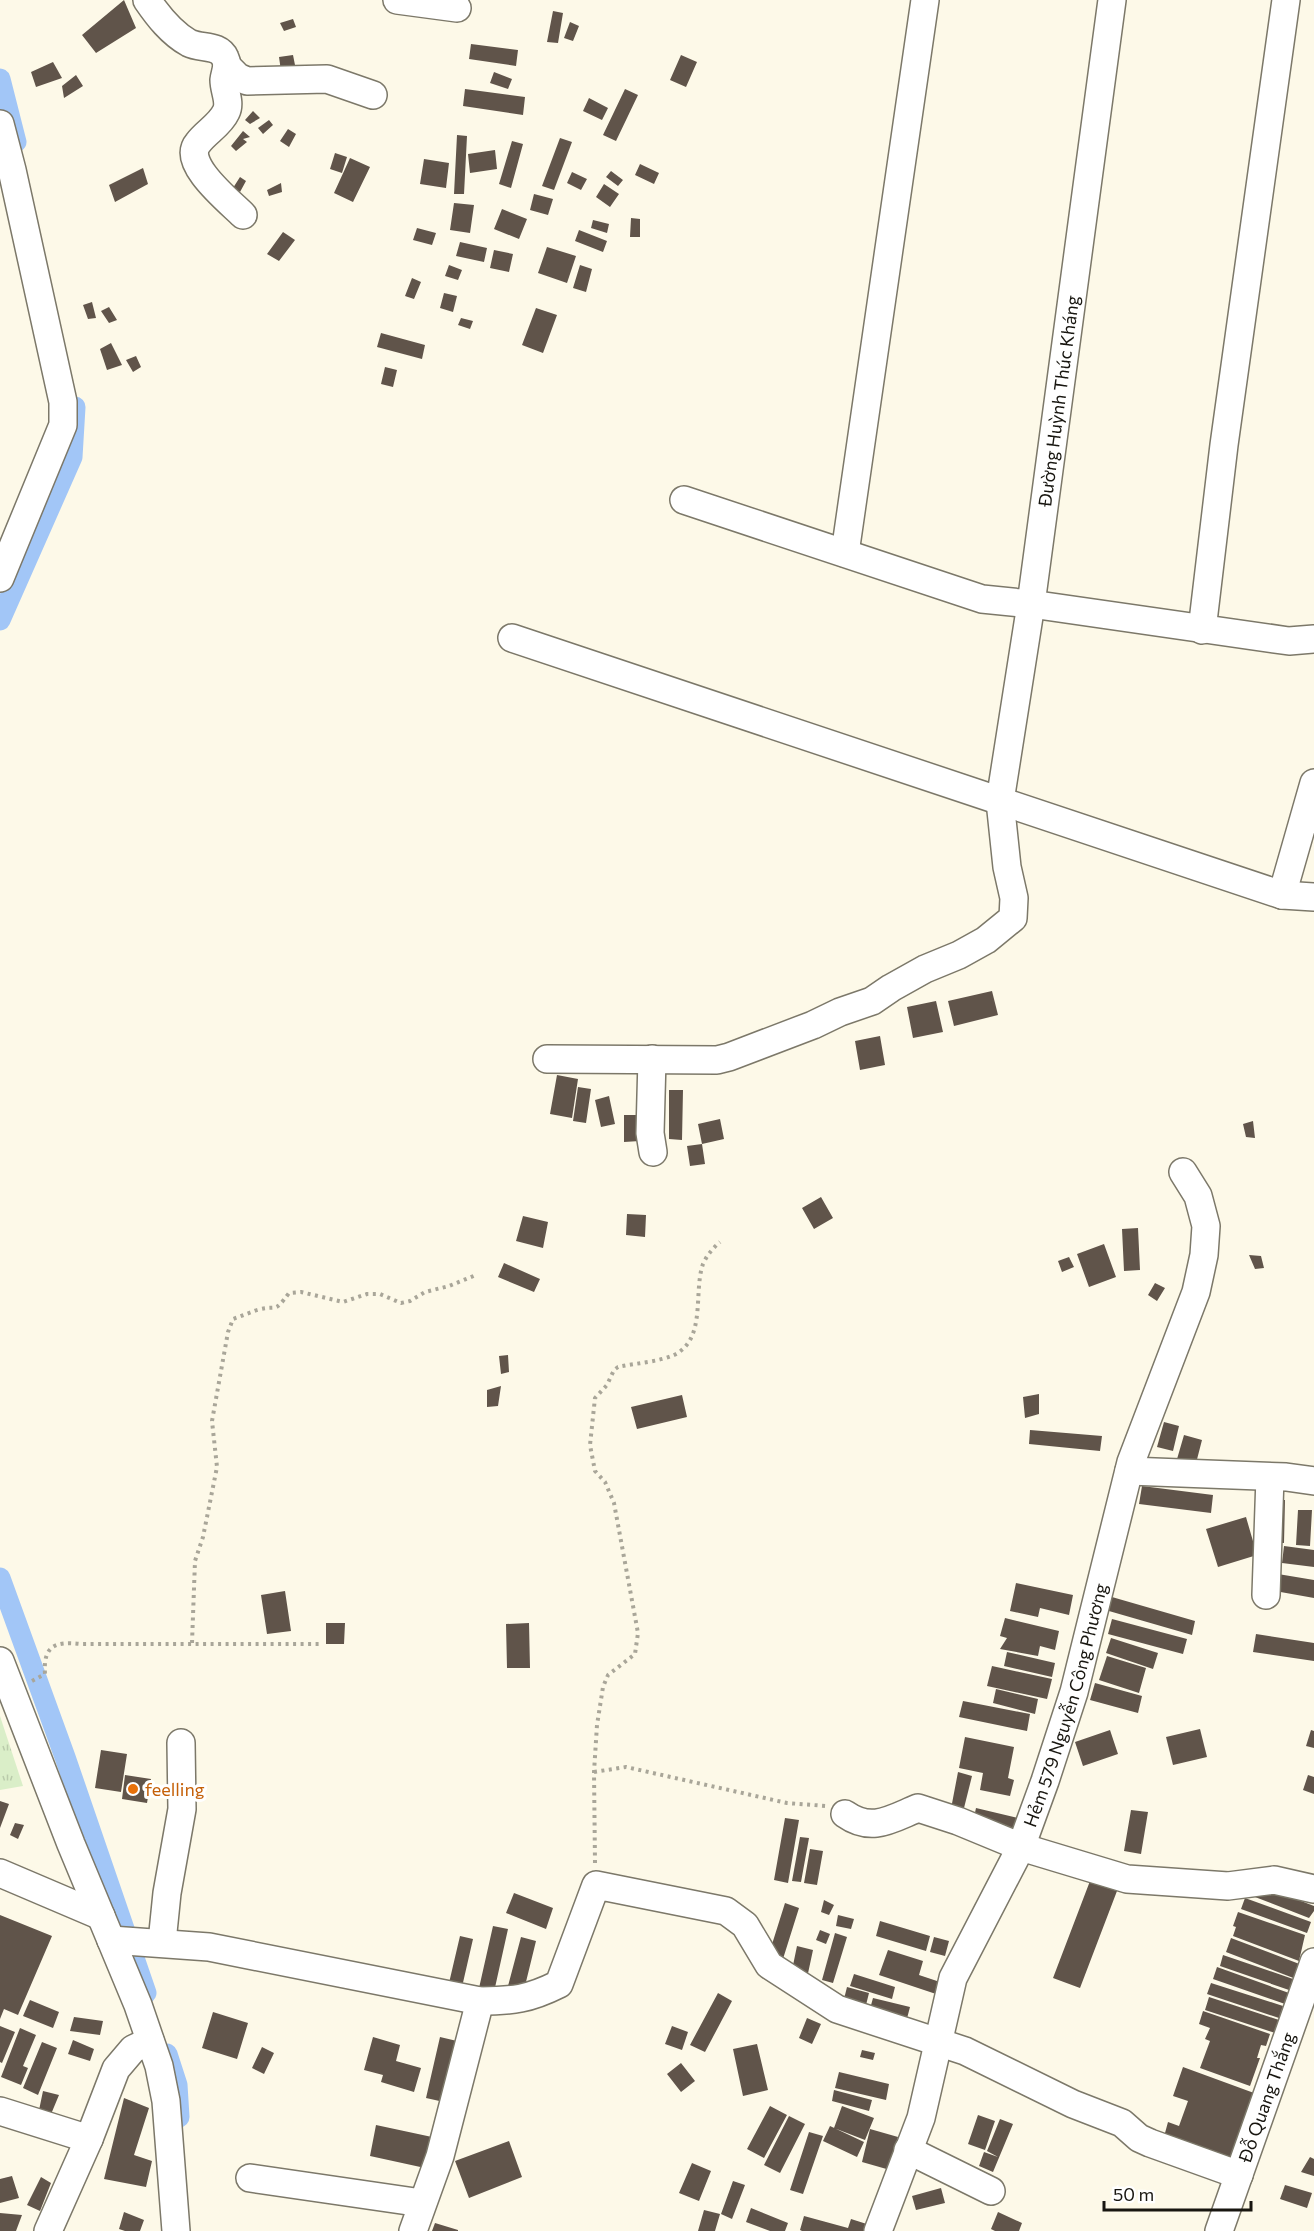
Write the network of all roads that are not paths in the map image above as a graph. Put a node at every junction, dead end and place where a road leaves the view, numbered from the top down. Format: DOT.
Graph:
graph roads {
  1 [pos="147,0"];
  2 [pos="397,0"];
  3 [pos="926,0"];
  4 [pos="1286,0"];
  5 [pos="1108,1"];
  6 [pos="457,8"];
  7 [pos="227,66"];
  8 [pos="373,95"];
  9 [pos="0,124"];
  10 [pos="243,215"];
  11 [pos="684,500"];
  12 [pos="845,553"];
  13 [pos="0,578"];
  14 [pos="1031,604"];
  15 [pos="1202,630"];
  16 [pos="512,638"];
  17 [pos="1314,639"];
  18 [pos="1314,783"];
  19 [pos="1000,801"];
  20 [pos="1282,895"];
  21 [pos="1314,897"];
  22 [pos="547,1059"];
  23 [pos="652,1059"];
  24 [pos="653,1152"];
  25 [pos="1183,1172"];
  26 [pos="1129,1471"];
  27 [pos="1270,1477"];
  28 [pos="1314,1481"];
  29 [pos="1266,1595"];
  30 [pos="0,1661"];
  31 [pos="181,1743"];
  32 [pos="845,1814"];
  33 [pos="1021,1847"];
  34 [pos="0,1873"];
  35 [pos="1314,1889"];
  36 [pos="129,1937"];
  37 [pos="1314,1962"];
  38 [pos="480,2001"];
  39 [pos="150,2041"];
  40 [pos="938,2044"];
  41 [pos="0,2111"];
  42 [pos="89,2139"];
  43 [pos="908,2150"];
  44 [pos="1239,2175"];
  45 [pos="250,2178"];
  46 [pos="991,2191"];
  47 [pos="422,2203"];
  48 [pos="48,2231"];
  49 [pos="176,2231"];
  50 [pos="413,2231"];
  51 [pos="878,2231"];
  52 [pos="1219,2231"];
  1 -- 7 [label="street"];
  2 -- 6 [label="street"];
  3 -- 12 [label="street"];
  4 -- 15 [label="street"];
  5 -- 14 [label="street, Đường Huỳnh Thúc Kháng"];
  7 -- 8 [label="street"];
  7 -- 10 [label="street"];
  9 -- 13 [label="street"];
  11 -- 12 [label="street"];
  12 -- 14 [label="street"];
  14 -- 15 [label="street"];
  14 -- 19 [label="street, Đường Huỳnh Thúc Kháng"];
  15 -- 17 [label="street"];
  16 -- 19 [label="street"];
  18 -- 20 [label="street"];
  19 -- 20 [label="street"];
  19 -- 23 [label="street, Đường Huỳnh Thúc Kháng"];
  20 -- 21 [label="street"];
  22 -- 23 [label="street"];
  23 -- 24 [label="street"];
  25 -- 26 [label="street, Hẻm 579 Nguyễn Công Phương"];
  26 -- 27 [label="street"];
  26 -- 33 [label="street, Hẻm 579 Nguyễn Công Phương"];
  27 -- 28 [label="street"];
  27 -- 29 [label="street"];
  30 -- 36 [label="street"];
  31 -- 36 [label="street"];
  32 -- 33 [label="street"];
  33 -- 35 [label="street"];
  33 -- 40 [label="street, Hẻm 579 Nguyễn Công Phương"];
  34 -- 36 [label="street"];
  36 -- 38 [label="street"];
  36 -- 39 [label="street"];
  37 -- 44 [label="street, Đỗ Quang Thắng"];
  38 -- 40 [label="street"];
  38 -- 47 [label="street"];
  39 -- 42 [label="street"];
  39 -- 49 [label="street"];
  40 -- 43 [label="street, Hẻm 579 Nguyễn Công Phương"];
  40 -- 44 [label="street"];
  41 -- 42 [label="street"];
  42 -- 48 [label="street"];
  43 -- 46 [label="street"];
  43 -- 51 [label="street, Hẻm 579 Nguyễn Công Phương"];
  44 -- 52 [label="street, Đỗ Quang Thắng"];
  45 -- 47 [label="street"];
  47 -- 50 [label="street"];
}
